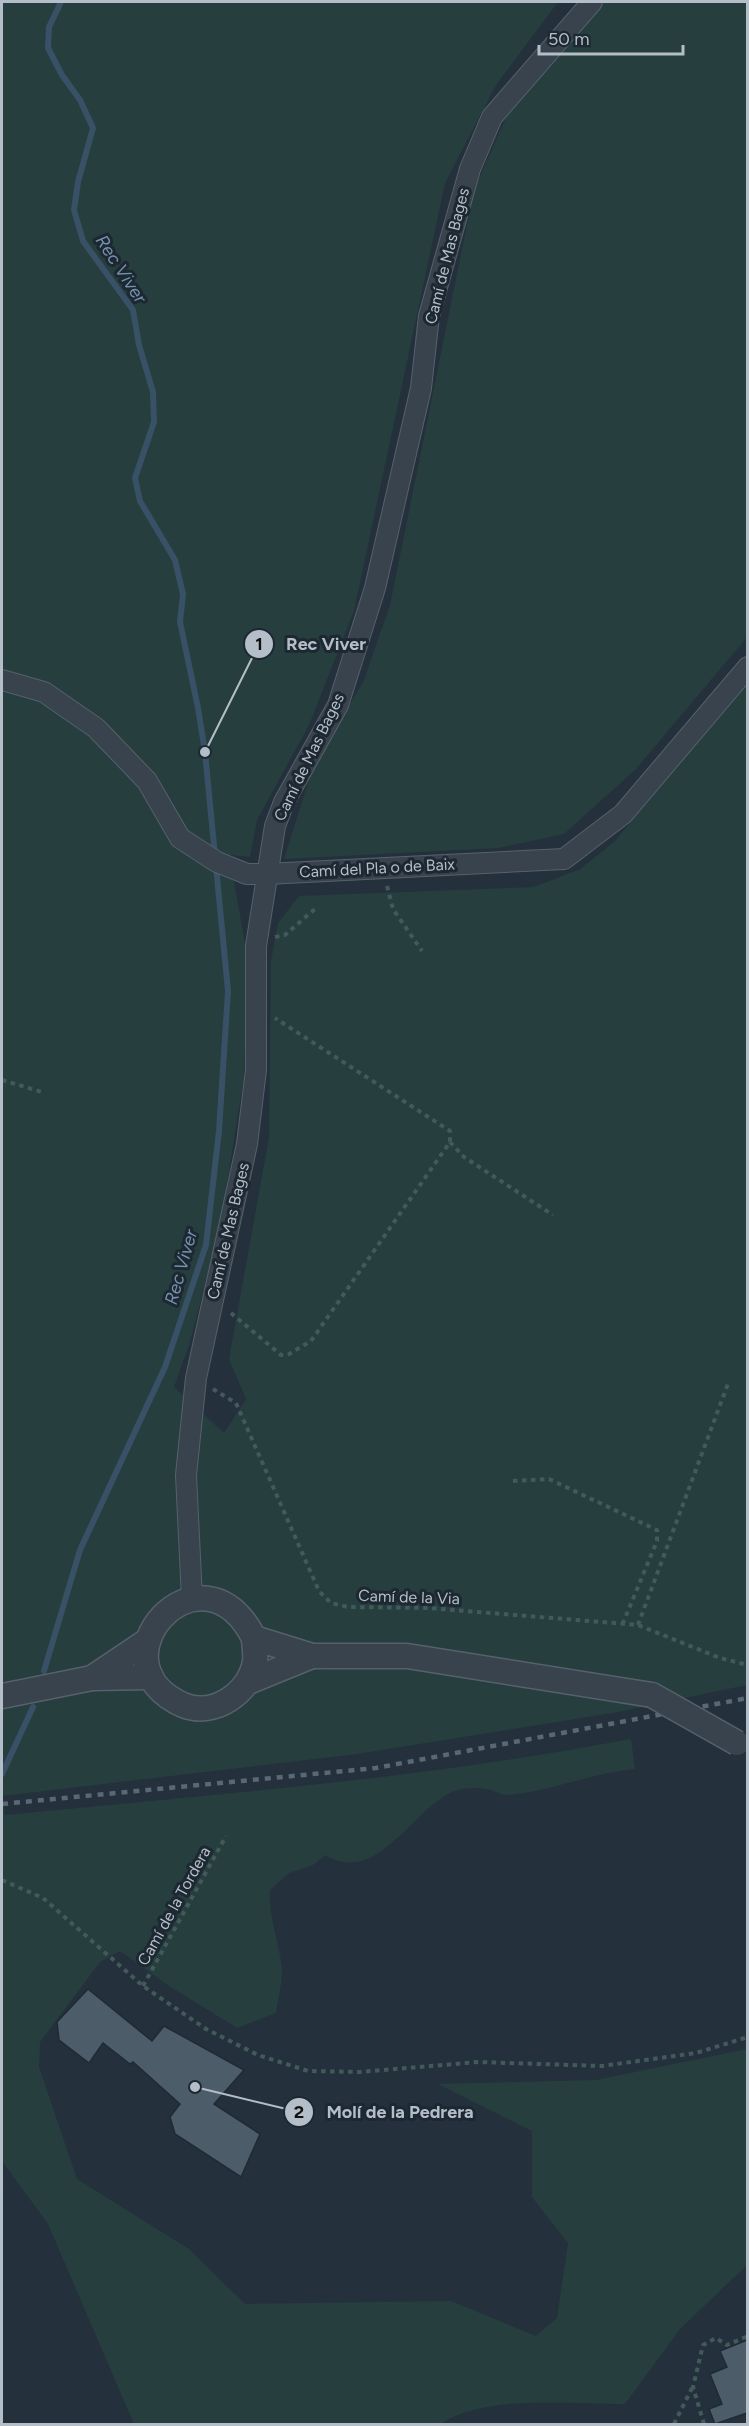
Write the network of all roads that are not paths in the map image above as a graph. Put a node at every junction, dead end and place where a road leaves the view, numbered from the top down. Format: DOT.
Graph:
graph roads {
  1 [pos="592,2"];
  2 [pos="747,667"];
  3 [pos="2,680"];
  4 [pos="256,874"];
  5 [pos="192,1599"];
  6 [pos="254,1638"];
  7 [pos="147,1641"];
  8 [pos="312,1656"];
  9 [pos="151,1677"];
  10 [pos="92,1678"];
  11 [pos="248,1682"];
  12 [pos="2,1696"];
  13 [pos="742,1747"];
  1 -- 4 [label="street, Camí de Mas Bages"];
  2 -- 4 [label="street, Camí del Pla o de Baix"];
  3 -- 4 [label="street, Camí del Pla o de Baix"];
  4 -- 5 [label="street, Camí de Mas Bages"];
  5 -- 6 [label="street"];
  5 -- 7 [label="street"];
  6 -- 8 [label="street"];
  6 -- 11 [label="street"];
  7 -- 9 [label="street"];
  7 -- 10 [label="street"];
  8 -- 11 [label="street"];
  8 -- 13 [label="street, bridge"];
  9 -- 10 [label="street"];
  9 -- 11 [label="street"];
  10 -- 12 [label="street"];
}
